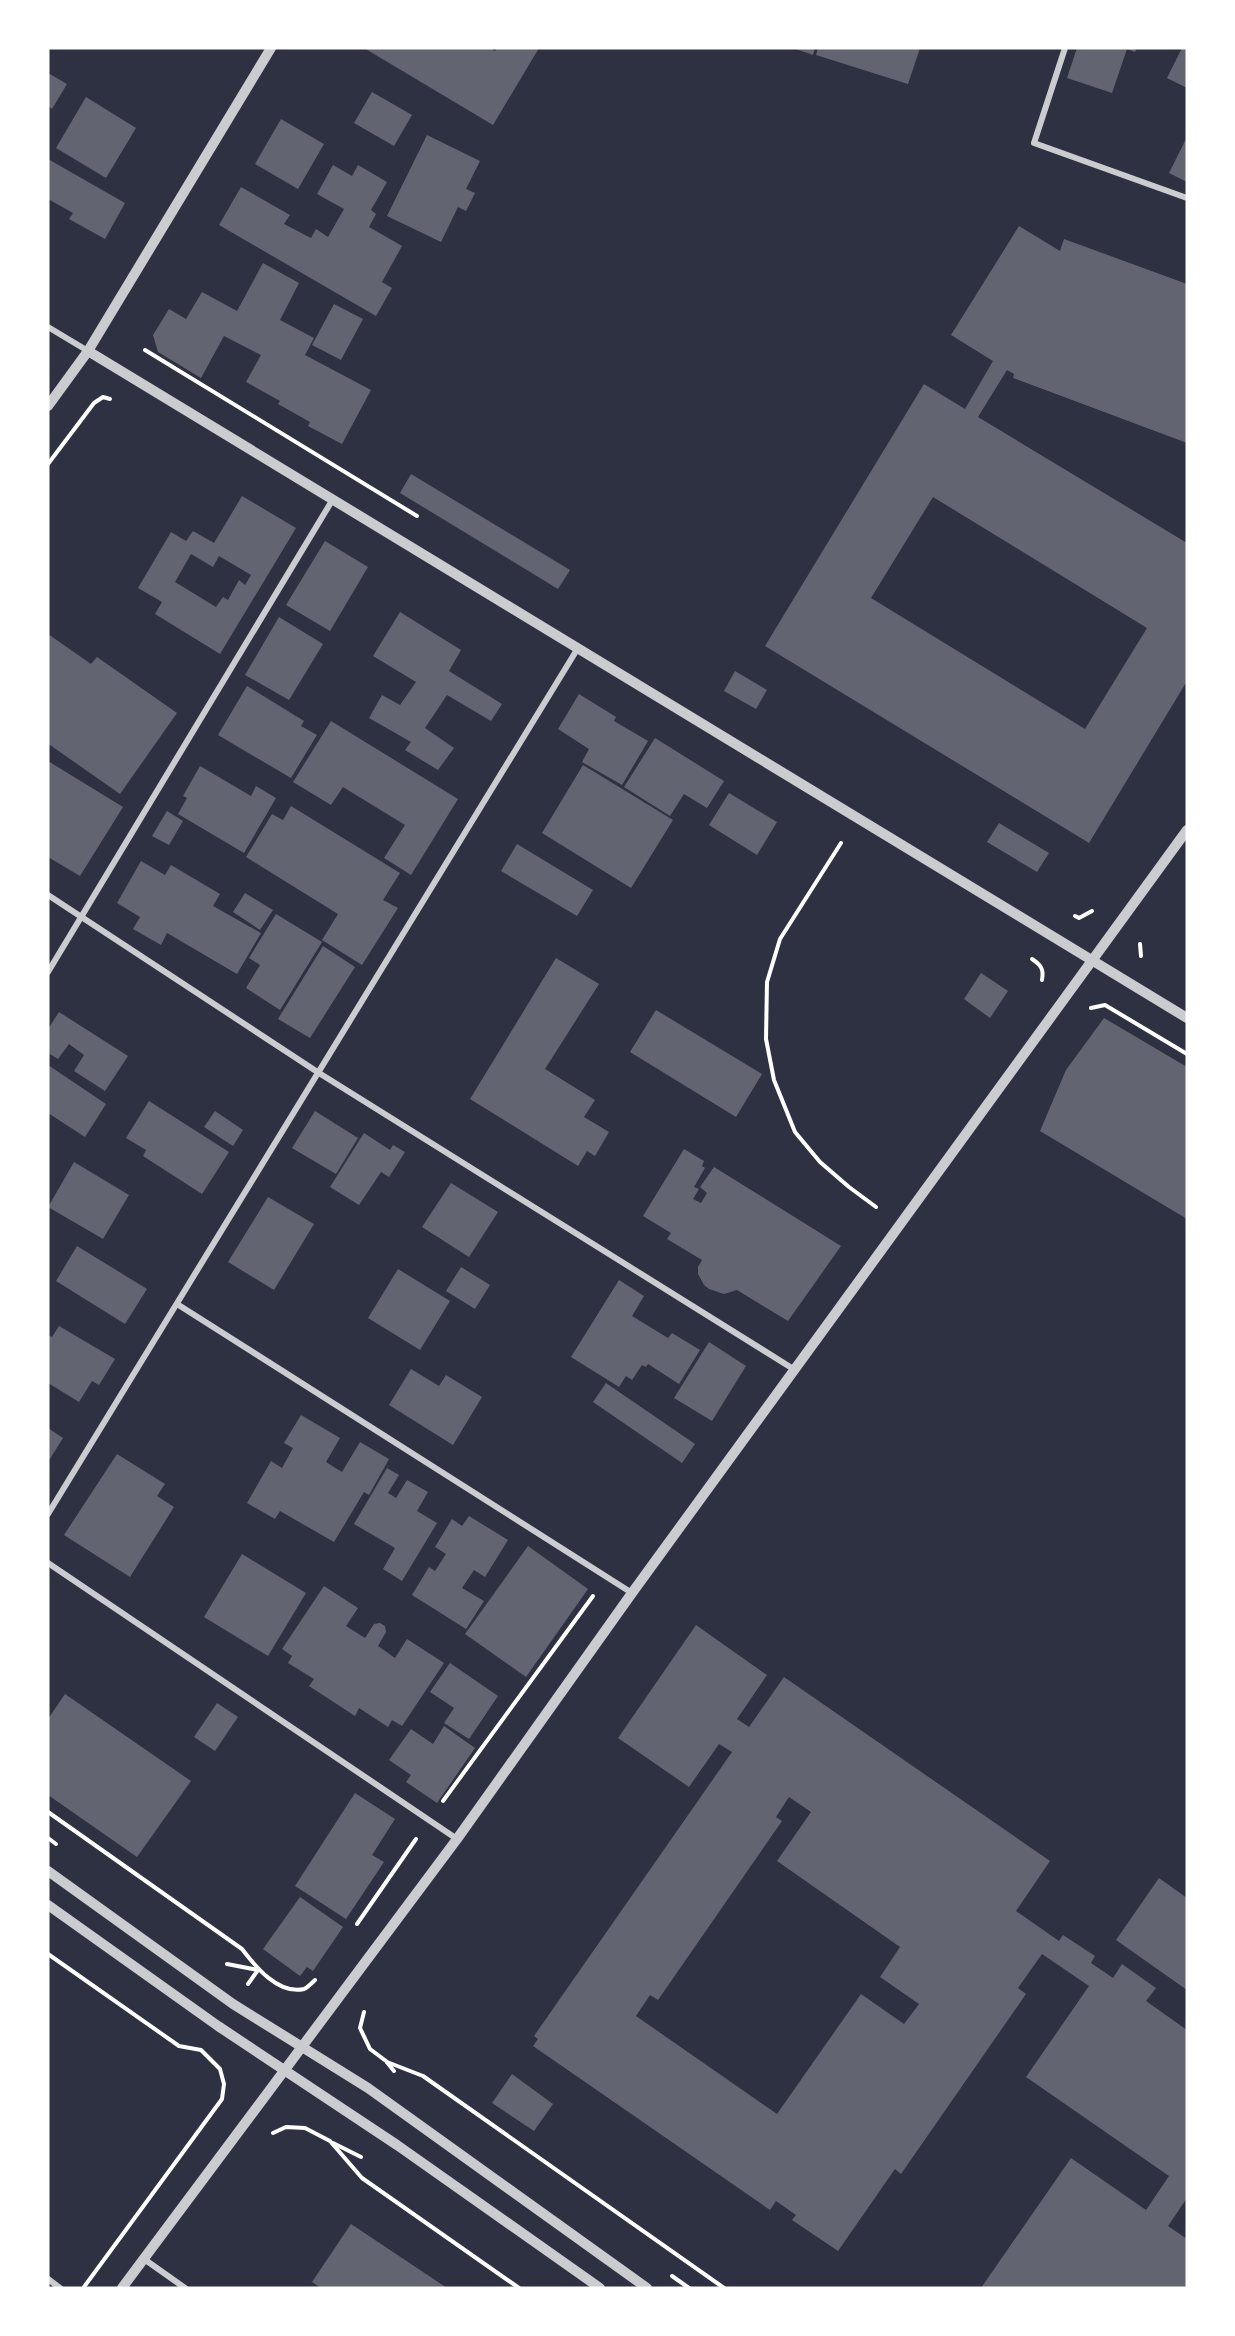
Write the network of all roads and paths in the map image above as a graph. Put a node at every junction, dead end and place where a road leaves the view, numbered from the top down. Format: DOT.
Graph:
graph roads {
  1 [pos="271,48"];
  2 [pos="1065,48"];
  3 [pos="1187,198"];
  4 [pos="48,327"];
  5 [pos="88,351"];
  6 [pos="114,400"];
  7 [pos="48,406"];
  8 [pos="48,464"];
  9 [pos="333,499"];
  10 [pos="578,648"];
  11 [pos="1187,830"];
  12 [pos="841,843"];
  13 [pos="48,895"];
  14 [pos="81,918"];
  15 [pos="1141,937"];
  16 [pos="1141,956"];
  17 [pos="1092,959"];
  18 [pos="48,972"];
  19 [pos="1088,1010"];
  20 [pos="1187,1018"];
  21 [pos="1187,1054"];
  22 [pos="319,1073"];
  23 [pos="876,1207"];
  24 [pos="177,1304"];
  25 [pos="795,1370"];
  26 [pos="48,1514"];
  27 [pos="48,1563"];
  28 [pos="633,1593"];
  29 [pos="48,1812"];
  30 [pos="457,1839"];
  31 [pos="48,1871"];
  32 [pos="48,1905"];
  33 [pos="48,1954"];
  34 [pos="304,1989"];
  35 [pos="360,2028"];
  36 [pos="302,2046"];
  37 [pos="283,2070"];
  38 [pos="286,2127"];
  39 [pos="144,2259"];
  40 [pos="48,2279"];
  41 [pos="60,2288"];
  42 [pos="84,2288"];
  43 [pos="122,2288"];
  44 [pos="185,2288"];
  45 [pos="519,2288"];
  46 [pos="600,2288"];
  47 [pos="647,2288"];
  48 [pos="724,2288"];
  1 -- 5 [label="street"];
  2 -- 3 [label="street"];
  4 -- 5 [label="street"];
  5 -- 7 [label="street"];
  5 -- 9 [label="street"];
  6 -- 8 [label="path"];
  9 -- 10 [label="street"];
  9 -- 14 [label="street"];
  10 -- 17 [label="street"];
  10 -- 22 [label="street"];
  11 -- 17 [label="street"];
  12 -- 23 [label="path"];
  13 -- 14 [label="street"];
  14 -- 18 [label="street"];
  14 -- 22 [label="street"];
  15 -- 16 [label="path"];
  17 -- 20 [label="street"];
  17 -- 25 [label="street"];
  19 -- 21 [label="path"];
  22 -- 24 [label="street"];
  22 -- 25 [label="street"];
  24 -- 26 [label="street"];
  24 -- 28 [label="street"];
  25 -- 28 [label="street"];
  27 -- 30 [label="street"];
  28 -- 30 [label="street"];
  29 -- 34 [label="path"];
  30 -- 36 [label="street"];
  31 -- 36 [label="street"];
  32 -- 37 [label="street"];
  33 -- 42 [label="path"];
  35 -- 48 [label="path"];
  36 -- 37 [label="street"];
  36 -- 47 [label="street"];
  37 -- 39 [label="street"];
  37 -- 46 [label="street"];
  38 -- 45 [label="path"];
  39 -- 43 [label="street"];
  39 -- 44 [label="street"];
  40 -- 41 [label="street"];
}
